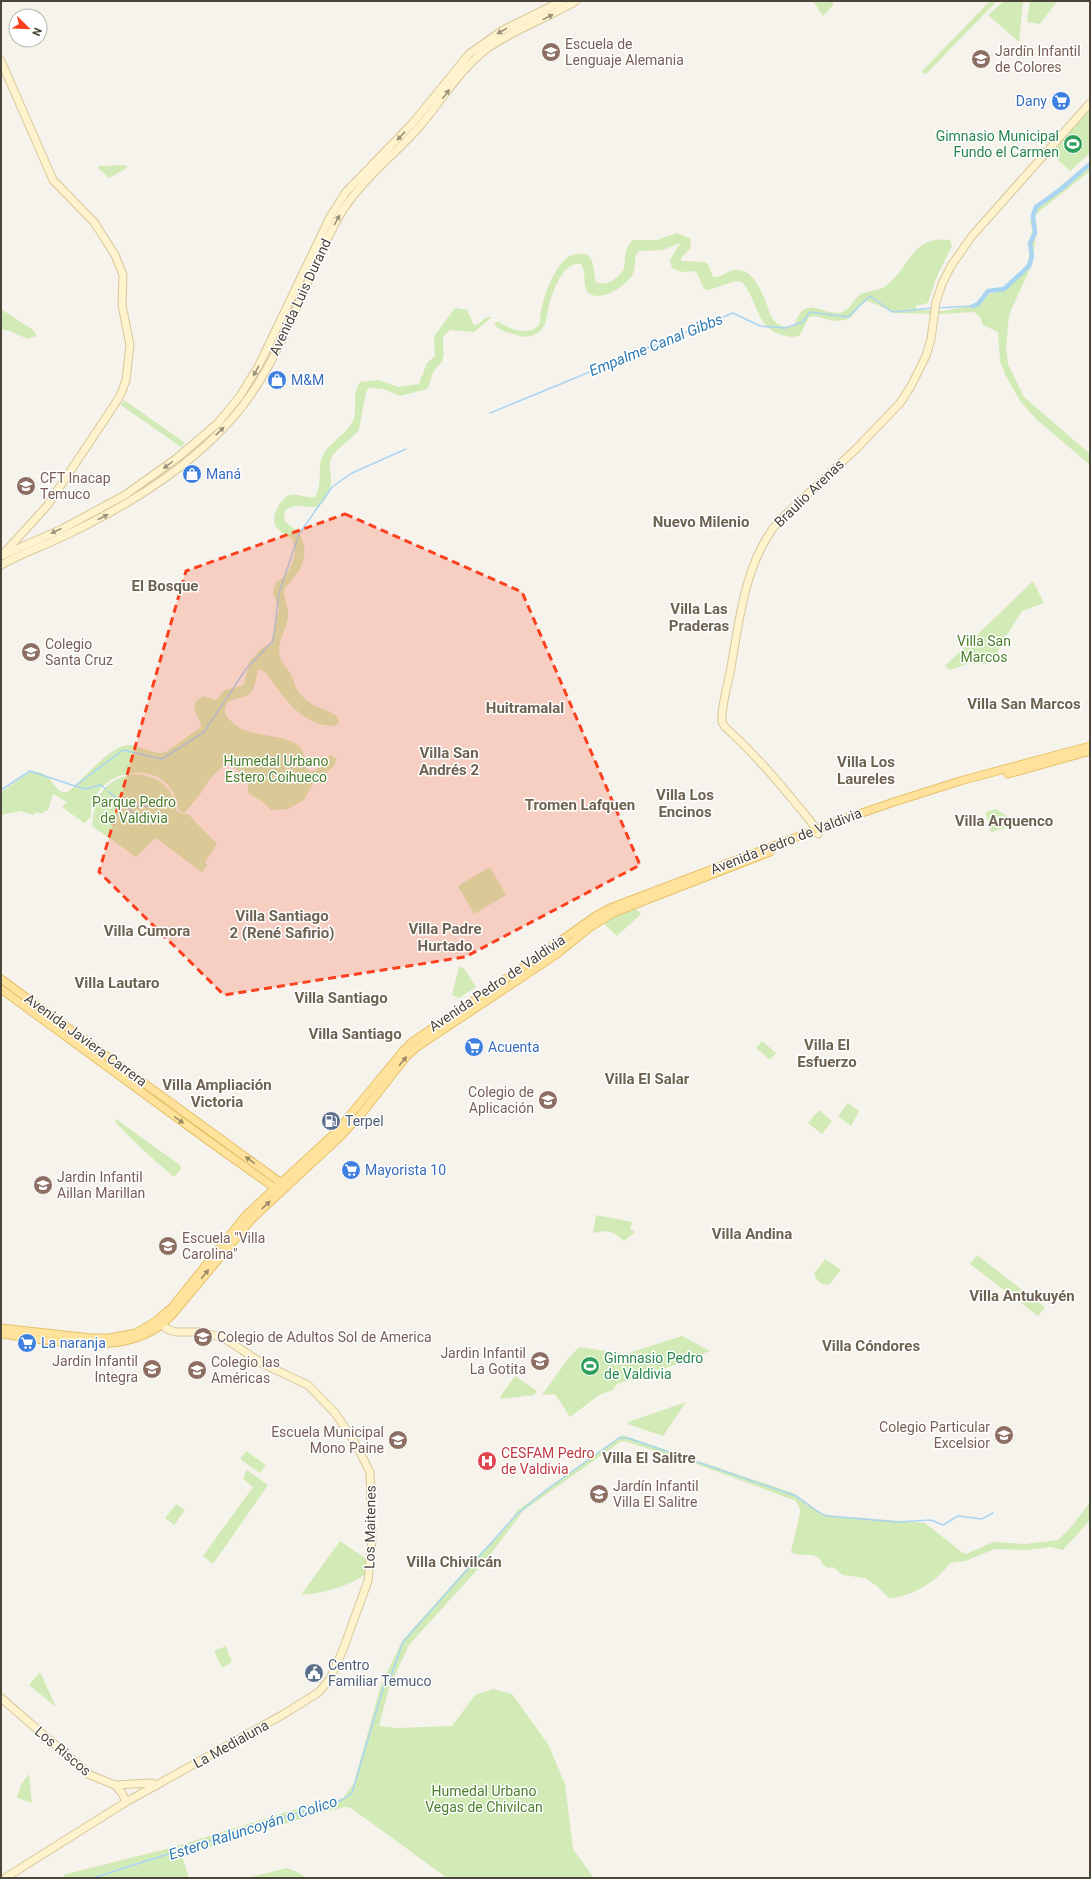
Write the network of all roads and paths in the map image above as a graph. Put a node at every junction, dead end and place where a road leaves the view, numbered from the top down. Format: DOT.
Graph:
graph roads {
  1 [pos="562,1"];
  2 [pos="576,1"];
  3 [pos="1,61"];
  4 [pos="1090,103"];
  5 [pos="421,113"];
  6 [pos="422,124"];
  7 [pos="376,161"];
  8 [pos="386,162"];
  9 [pos="2,556"];
  10 [pos="1,564"];
  11 [pos="1090,746"];
  12 [pos="1090,752"];
  13 [pos="817,832"];
  14 [pos="1,979"];
  15 [pos="1,989"];
  16 [pos="281,1187"];
  17 [pos="159,1323"];
  18 [pos="1,1328"];
  19 [pos="1,1334"];
  20 [pos="330,1679"];
  21 [pos="1,1698"];
  22 [pos="115,1785"];
  23 [pos="156,1786"];
  24 [pos="126,1802"];
  25 [pos="5,1878"];
  1 -- 5 [label="street, Avenida Luis Durand, one-way"];
  6 -- 2 [label="street, Avenida Luis Durand, one-way"];
  3 -- 9 [label="street"];
  4 -- 13 [label="street, Braulio Arenas"];
  5 -- 6 [label="street"];
  5 -- 7 [label="street, Avenida Luis Durand, one-way"];
  6 -- 8 [label="street, Avenida Luis Durand"];
  7 -- 8 [label="street"];
  7 -- 9 [label="street, Avenida Luis Durand, one-way"];
  10 -- 8 [label="street, Avenida Luis Durand, one-way"];
  11 -- 13 [label="main road, Avenida Pedro de Valdivia"];
  12 -- 13 [label="main road, Avenida Pedro de Valdivia"];
  16 -- 13 [label="main road, Avenida Pedro de Valdivia, one-way"];
  13 -- 16 [label="main road, Avenida Pedro de Valdivia"];
  16 -- 14 [label="main road, Avenida Javiera Carrera, one-way"];
  15 -- 16 [label="main road, Avenida Javiera Carrera, one-way"];
  16 -- 17 [label="main road, Avenida Pedro de Valdivia"];
  17 -- 18 [label="main road, Avenida Pedro de Valdivia"];
  17 -- 19 [label="main road, Avenida Pedro de Valdivia"];
  17 -- 20 [label="street, Los Maitenes"];
  20 -- 23 [label="street, La Medialuna"];
  21 -- 22 [label="street, Los Riscos"];
  22 -- 23 [label="street, Los Riscos"];
  22 -- 24 [label="street"];
  23 -- 24 [label="street, La Medialuna"];
  24 -- 25 [label="street, La Medialuna"];
}
